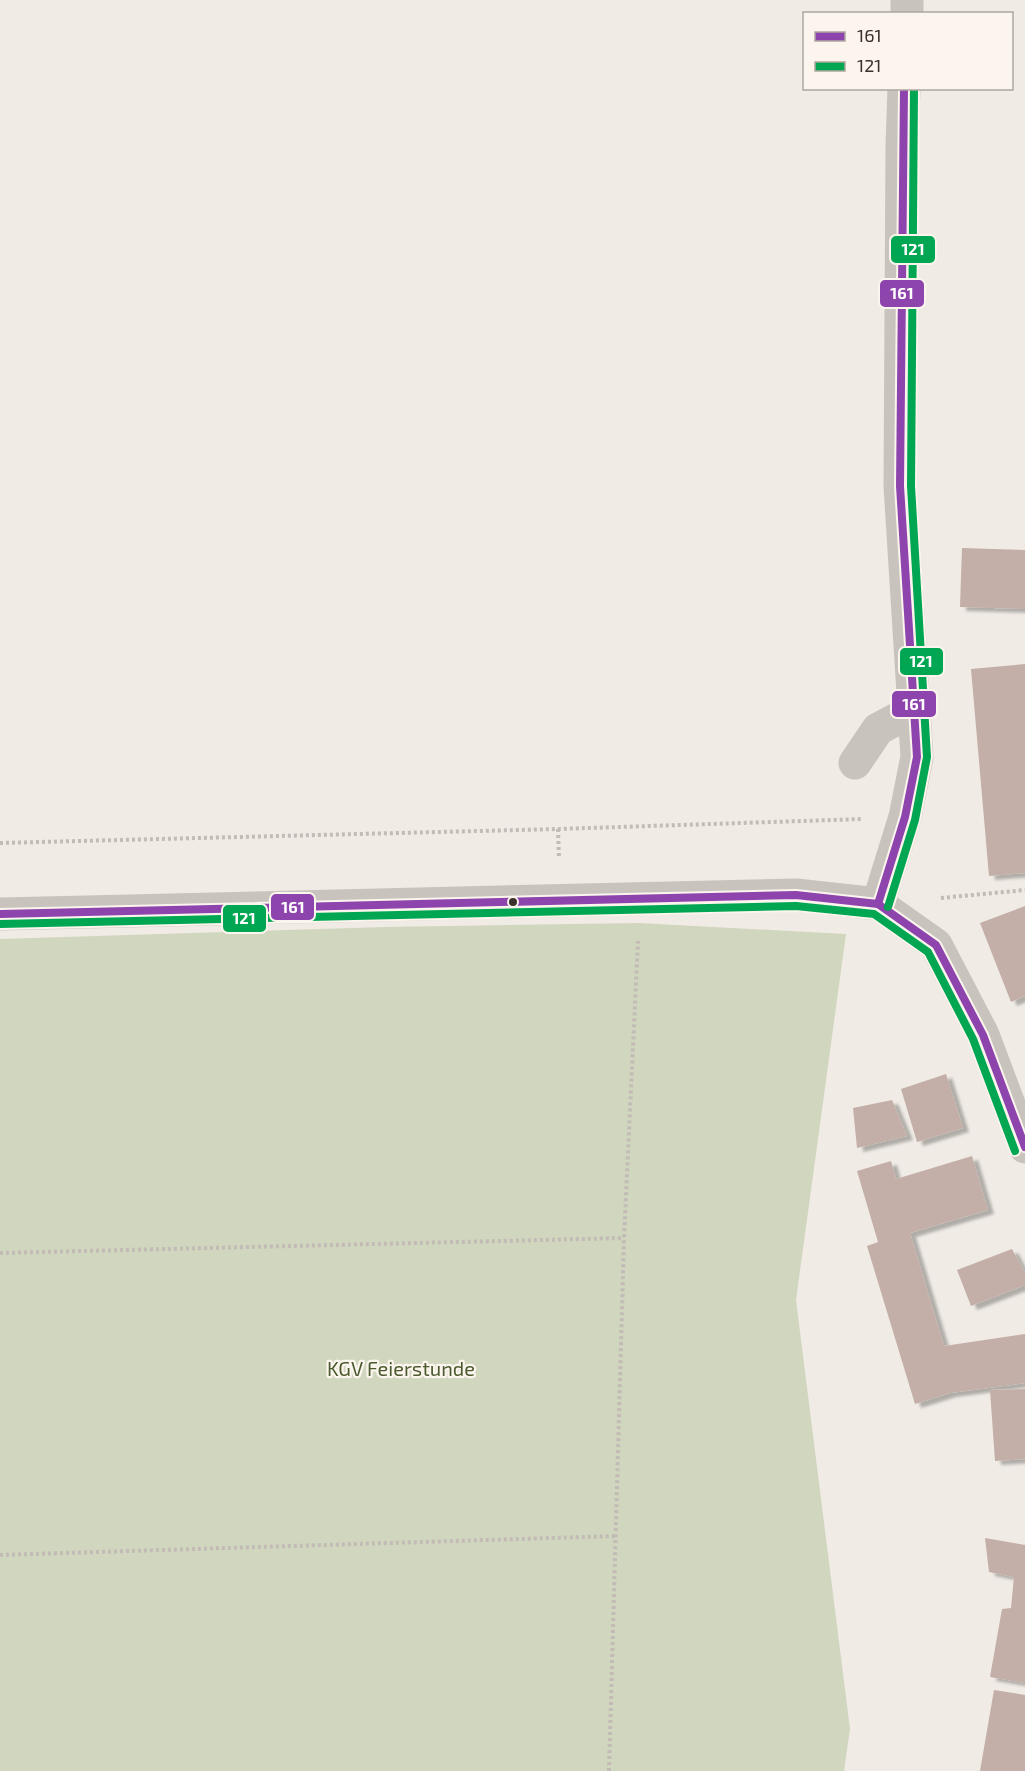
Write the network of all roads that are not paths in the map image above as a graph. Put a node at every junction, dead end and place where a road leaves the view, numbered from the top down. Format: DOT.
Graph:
graph roads {
  1 [pos="904,90"];
  2 [pos="915,710"];
  3 [pos="855,763"];
  4 [pos="878,903"];
  5 [pos="0,914"];
  6 [pos="1025,1147"];
  1 -- 2 [label="street"];
  2 -- 3 [label="street"];
  2 -- 4 [label="street"];
  4 -- 5 [label="street"];
  4 -- 6 [label="street"];
}
